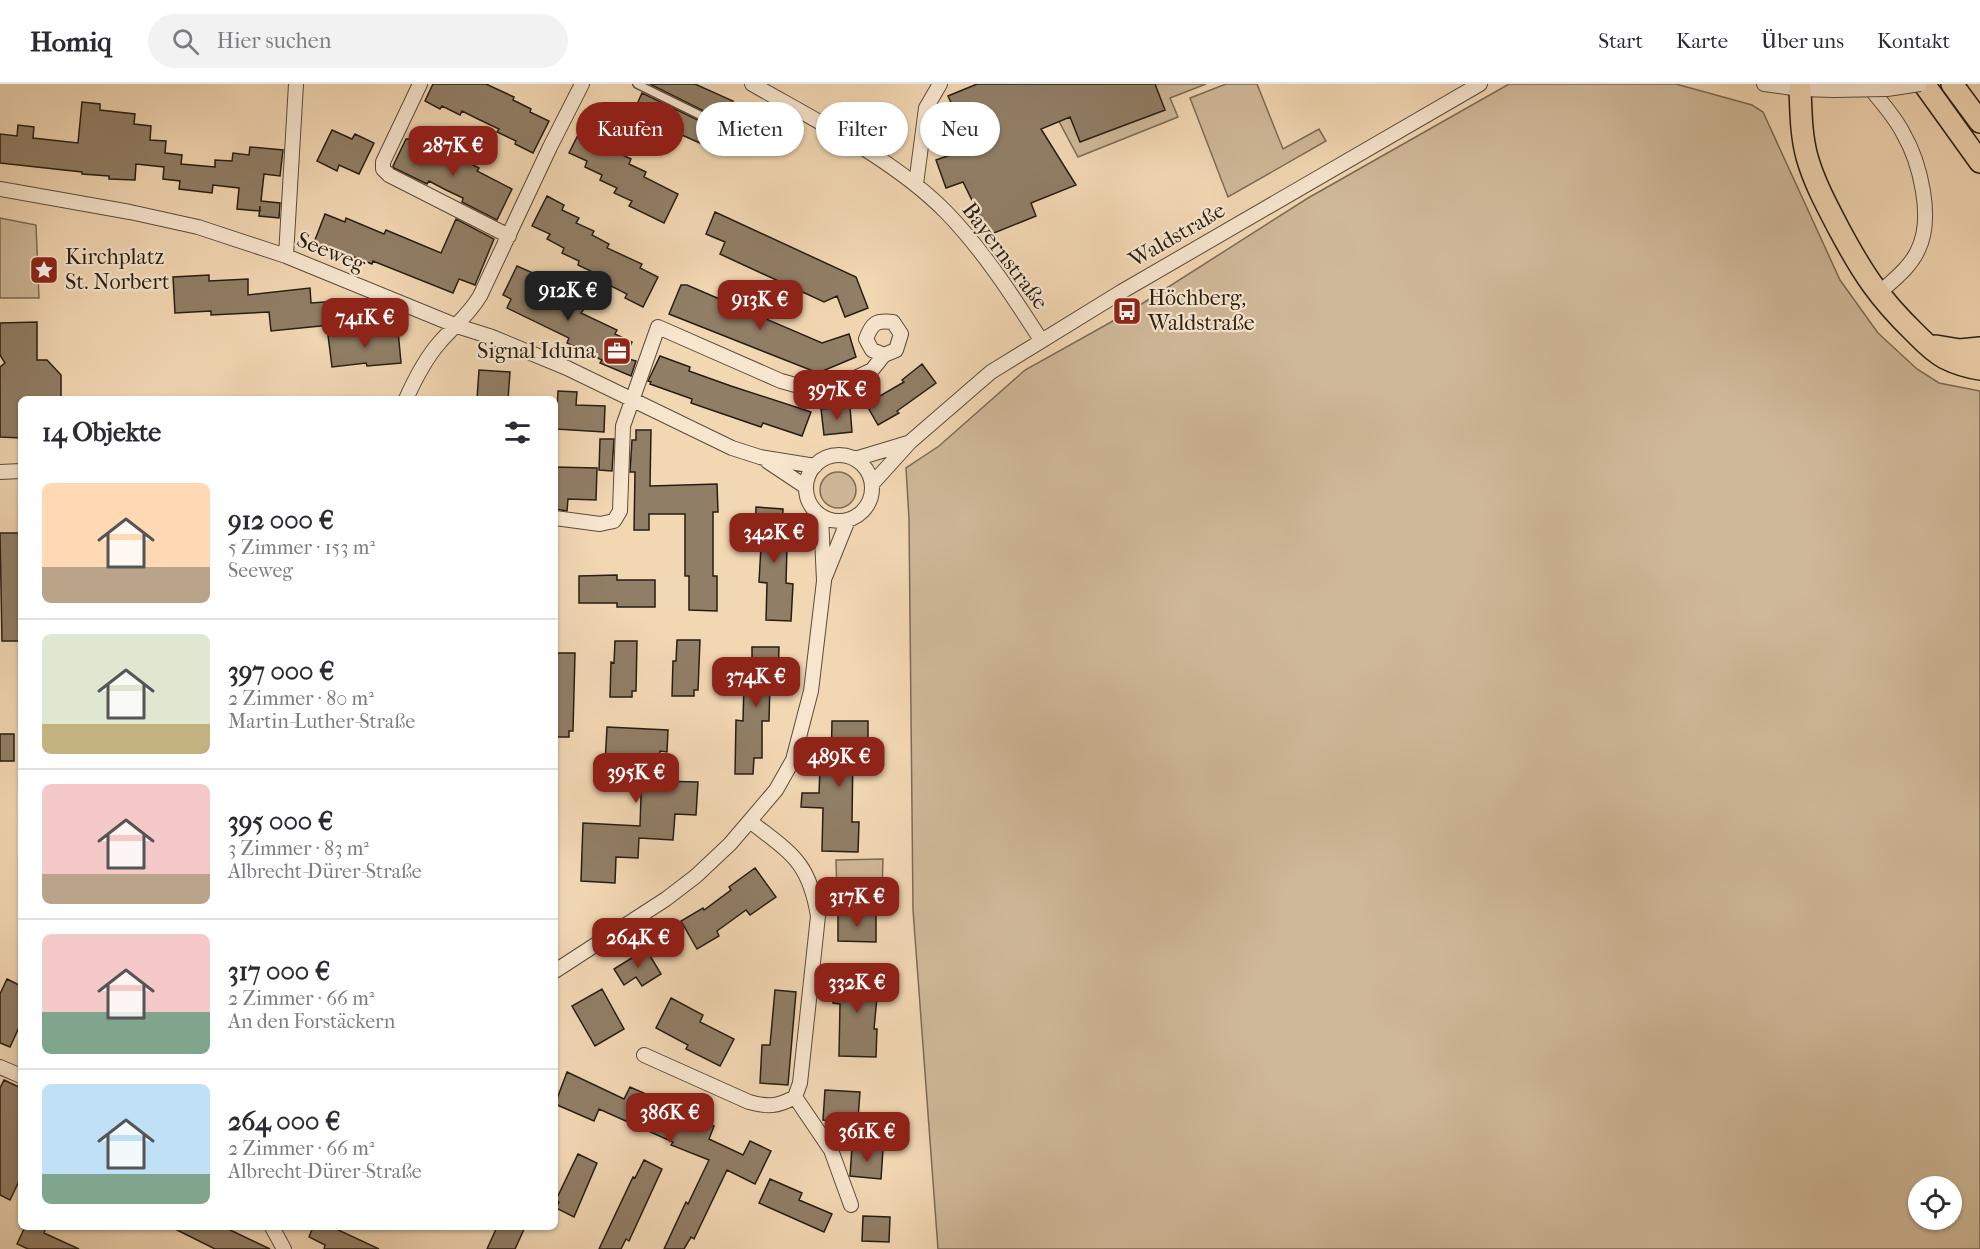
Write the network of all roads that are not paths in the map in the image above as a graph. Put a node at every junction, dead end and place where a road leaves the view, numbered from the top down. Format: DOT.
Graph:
graph roads {
  1 [pos="296,84"];
  2 [pos="420,84"];
  3 [pos="582,84"];
  4 [pos="637,84"];
  5 [pos="752,84"];
  6 [pos="940,84"];
  7 [pos="1480,84"];
  8 [pos="1764,84"];
  9 [pos="1867,84"];
  10 [pos="1922,84"];
  11 [pos="1952,84"];
  12 [pos="1800,89"];
  13 [pos="696,113"];
  14 [pos="1980,122"];
  15 [pos="1980,162"];
  16 [pos="915,184"];
  17 [pos="0,189"];
  18 [pos="509,236"];
  19 [pos="286,256"];
  20 [pos="1878,294"];
  21 [pos="457,326"];
  22 [pos="1041,340"];
  23 [pos="1926,344"];
  24 [pos="1980,348"];
  25 [pos="884,355"];
  26 [pos="1980,369"];
  27 [pos="408,396"];
  28 [pos="633,399"];
  29 [pos="910,442"];
  30 [pos="760,457"];
  31 [pos="855,459"];
  32 [pos="815,466"];
  33 [pos="18,471"];
  34 [pos="0,472"];
  35 [pos="872,484"];
  36 [pos="806,487"];
  37 [pos="821,516"];
  38 [pos="558,518"];
  39 [pos="848,520"];
  40 [pos="824,581"];
  41 [pos="751,822"];
  42 [pos="558,969"];
  43 [pos="644,1054"];
  44 [pos="0,1067"];
  45 [pos="18,1075"];
  46 [pos="795,1097"];
  47 [pos="851,1204"];
  48 [pos="274,1230"];
  49 [pos="284,1249"];
  1 -- 19 [label="street"];
  2 -- 18 [label="street"];
  3 -- 18 [label="street"];
  4 -- 13 [label="lane"];
  5 -- 16 [label="street, Bayernstraße"];
  6 -- 16 [label="street"];
  7 -- 22 [label="street, Waldstraße"];
  8 -- 12 [label="street"];
  9 -- 20 [label="street"];
  10 -- 12 [label="street, bridge"];
  10 -- 15 [label="main road"];
  11 -- 14 [label="main road"];
  12 -- 20 [label="main road"];
  16 -- 22 [label="street, Bayernstraße"];
  17 -- 19 [label="street, Seeweg"];
  18 -- 21 [label="street"];
  19 -- 21 [label="street, Seeweg"];
  20 -- 23 [label="main road"];
  21 -- 27 [label="street"];
  21 -- 28 [label="street, Seeweg"];
  22 -- 29 [label="street, Waldstraße"];
  23 -- 24 [label="main road"];
  23 -- 26 [label="main road"];
  25 -- 28 [label="street"];
  28 -- 30 [label="street, Seeweg"];
  28 -- 38 [label="street"];
  29 -- 31 [label="street, Waldstraße"];
  29 -- 35 [label="street, Waldstraße"];
  30 -- 32 [label="street, Seeweg"];
  30 -- 36 [label="street, Seeweg"];
  31 -- 32 [label="street"];
  31 -- 35 [label="street"];
  32 -- 36 [label="street"];
  33 -- 34 [label="street"];
  35 -- 39 [label="street"];
  36 -- 37 [label="street"];
  37 -- 39 [label="street"];
  37 -- 40 [label="street"];
  39 -- 40 [label="street"];
  40 -- 41 [label="street"];
  41 -- 42 [label="street"];
  41 -- 46 [label="street"];
  43 -- 46 [label="street"];
  44 -- 45 [label="street"];
  46 -- 47 [label="street"];
  48 -- 49 [label="street"];
}
